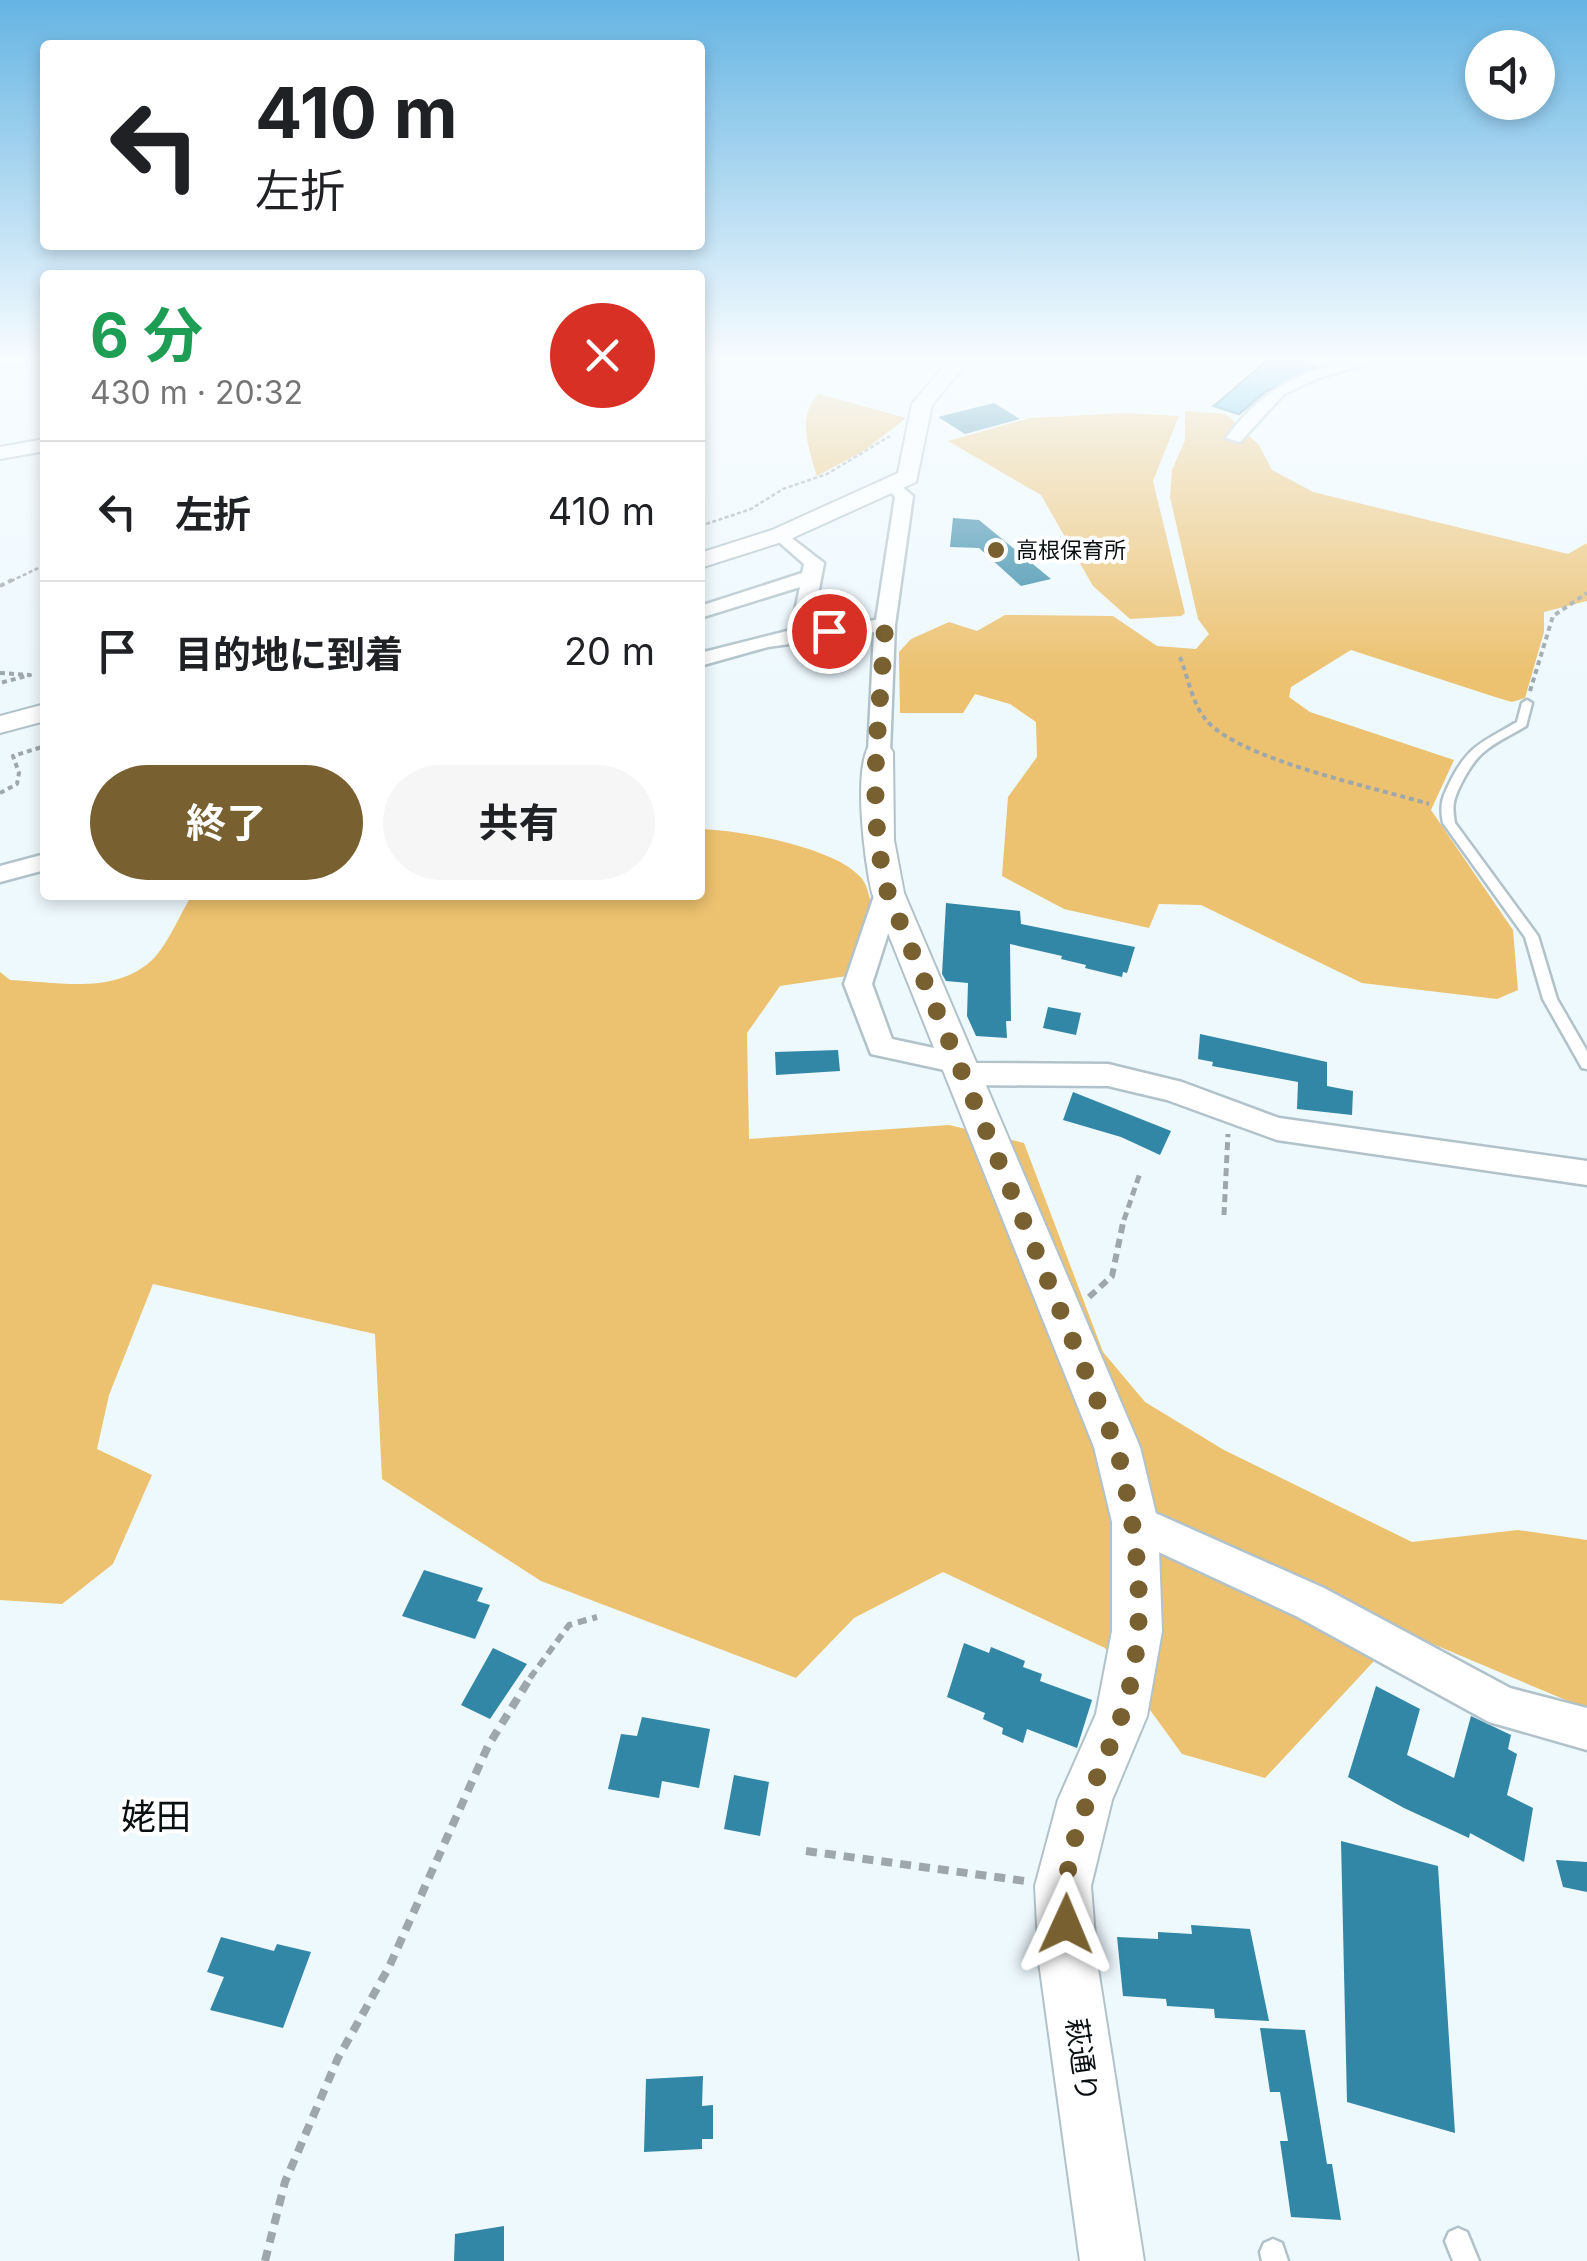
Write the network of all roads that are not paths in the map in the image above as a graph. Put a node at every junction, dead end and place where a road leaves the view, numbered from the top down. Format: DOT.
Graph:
graph roads {
  1 [pos="910,465"];
  2 [pos="894,485"];
  3 [pos="780,535"];
  4 [pos="705,559"];
  5 [pos="814,576"];
  6 [pos="705,610"];
  7 [pos="885,625"];
  8 [pos="801,634"];
  9 [pos="705,658"];
  10 [pos="1527,703"];
  11 [pos="40,713"];
  12 [pos="0,725"];
  13 [pos="879,752"];
  14 [pos="40,863"];
  15 [pos="0,874"];
  16 [pos="888,893"];
  17 [pos="1587,1064"];
  18 [pos="959,1068"];
  19 [pos="1587,1172"];
  20 [pos="1135,1522"];
  21 [pos="1587,1729"];
  22 [pos="1112,2261"];
  1 -- 2 [label="street"];
  2 -- 3 [label="street"];
  2 -- 7 [label="street, 萩通り"];
  3 -- 4 [label="street"];
  3 -- 5 [label="street"];
  5 -- 6 [label="street"];
  5 -- 8 [label="street"];
  7 -- 8 [label="street"];
  7 -- 13 [label="street, 萩通り"];
  8 -- 9 [label="street"];
  10 -- 17 [label="lane"];
  11 -- 12 [label="street"];
  13 -- 16 [label="street, 萩通り"];
  14 -- 15 [label="street"];
  16 -- 18 [label="street, 萩通り"];
  16 -- 18 [label="street"];
  18 -- 19 [label="street"];
  18 -- 20 [label="street, 萩通り"];
  20 -- 21 [label="street"];
  20 -- 22 [label="street, 萩通り"];
}
